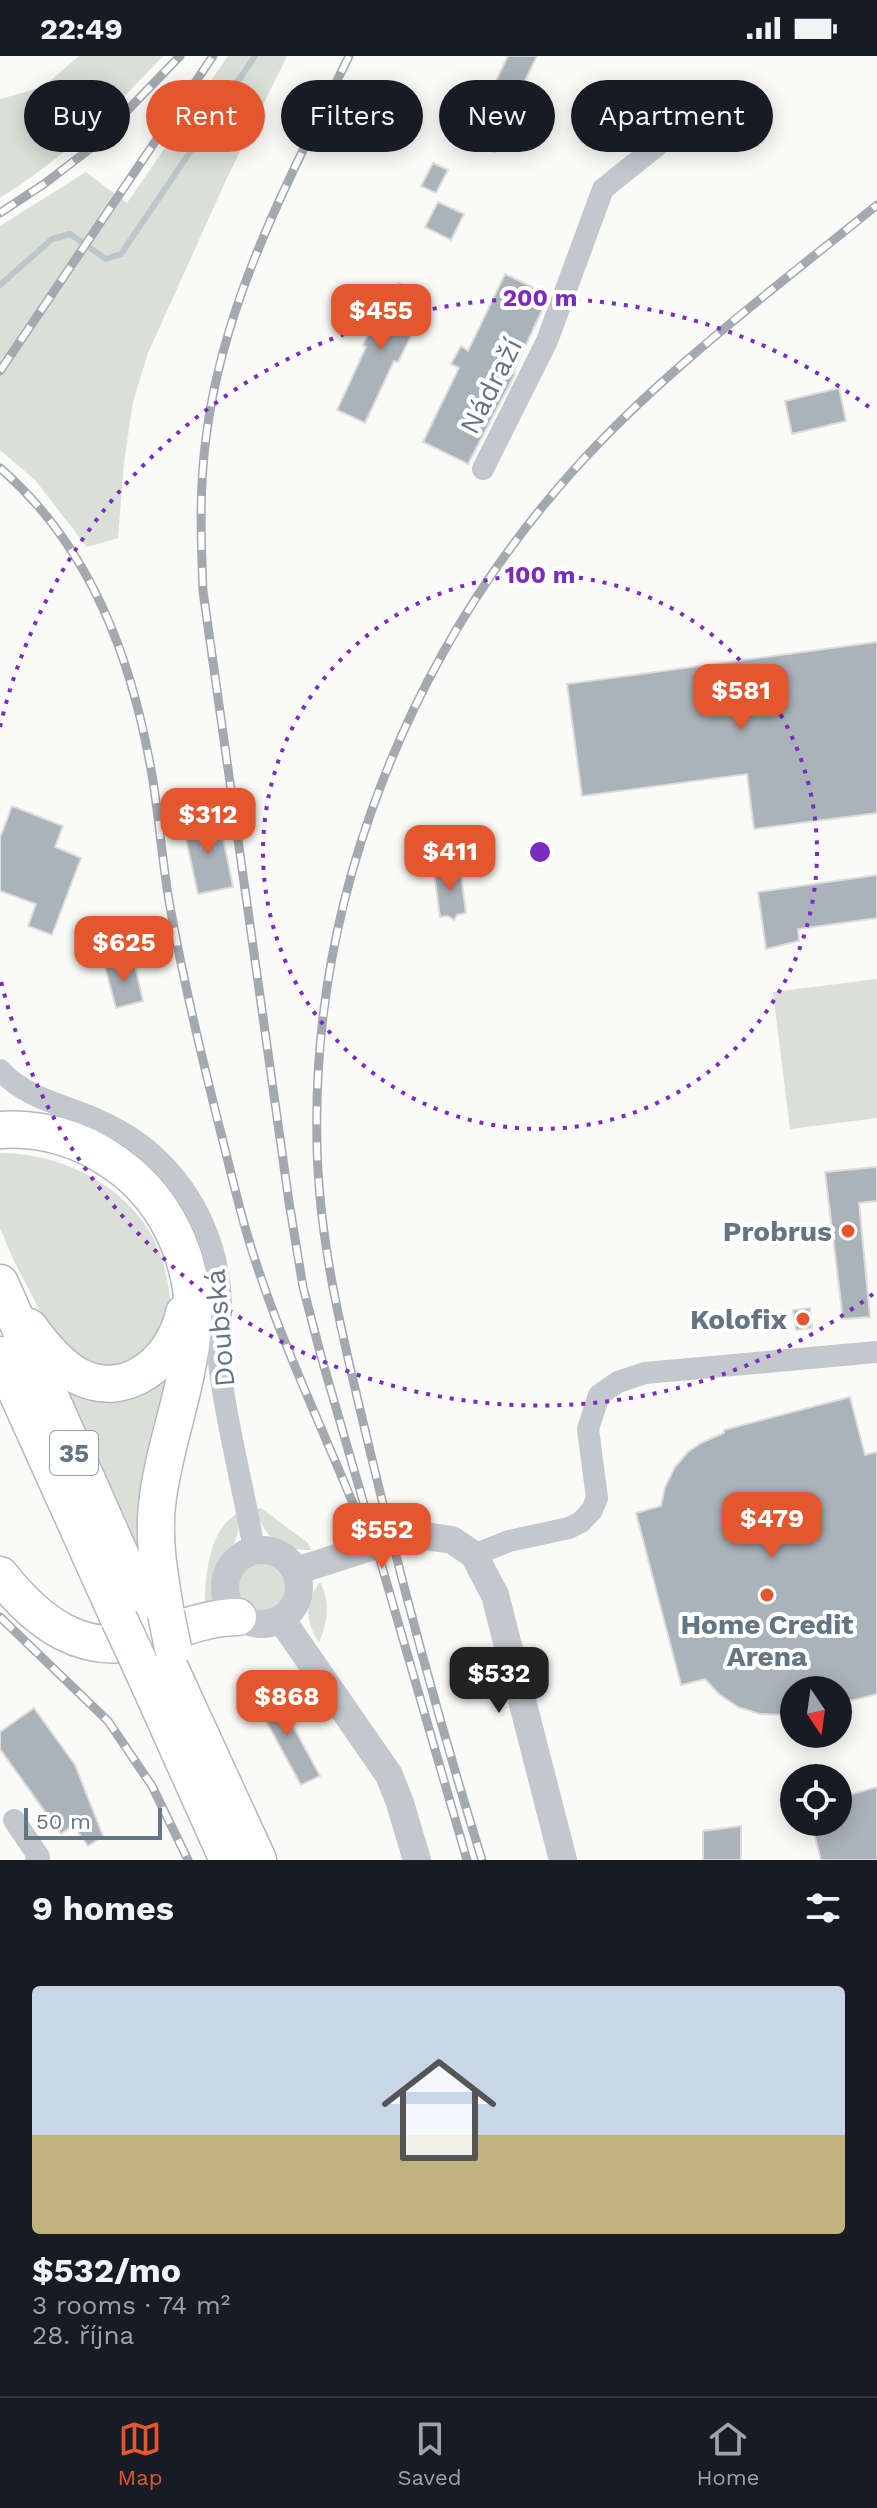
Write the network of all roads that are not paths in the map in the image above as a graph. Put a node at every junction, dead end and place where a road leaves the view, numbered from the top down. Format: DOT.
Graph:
graph roads {
  1 [pos="649,152"];
  2 [pos="483,469"];
  3 [pos="0,1070"];
  4 [pos="0,1130"];
  5 [pos="187,1268"];
  6 [pos="0,1282"];
  7 [pos="877,1352"];
  8 [pos="0,1355"];
  9 [pos="0,1416"];
  10 [pos="254,1550"];
  11 [pos="474,1555"];
  12 [pos="296,1571"];
  13 [pos="0,1575"];
  14 [pos="238,1617"];
  15 [pos="281,1619"];
  16 [pos="152,1637"];
  17 [pos="14,1820"];
  18 [pos="36,1860"];
  19 [pos="228,1860"];
  20 [pos="258,1860"];
  21 [pos="417,1860"];
  22 [pos="563,1860"];
  1 -- 2 [label="street, Nádraží"];
  3 -- 10 [label="street, Doubská"];
  4 -- 5 [label="highway"];
  5 -- 6 [label="highway"];
  5 -- 16 [label="highway"];
  6 -- 16 [label="highway, 35"];
  7 -- 11 [label="street"];
  8 -- 16 [label="highway, 35"];
  9 -- 16 [label="highway"];
  10 -- 12 [label="street"];
  10 -- 14 [label="street"];
  11 -- 12 [label="street"];
  11 -- 22 [label="street"];
  12 -- 15 [label="street"];
  13 -- 14 [label="highway"];
  14 -- 15 [label="street"];
  15 -- 21 [label="street"];
  16 -- 19 [label="highway, 35"];
  16 -- 20 [label="highway, 35"];
  17 -- 18 [label="street"];
}
